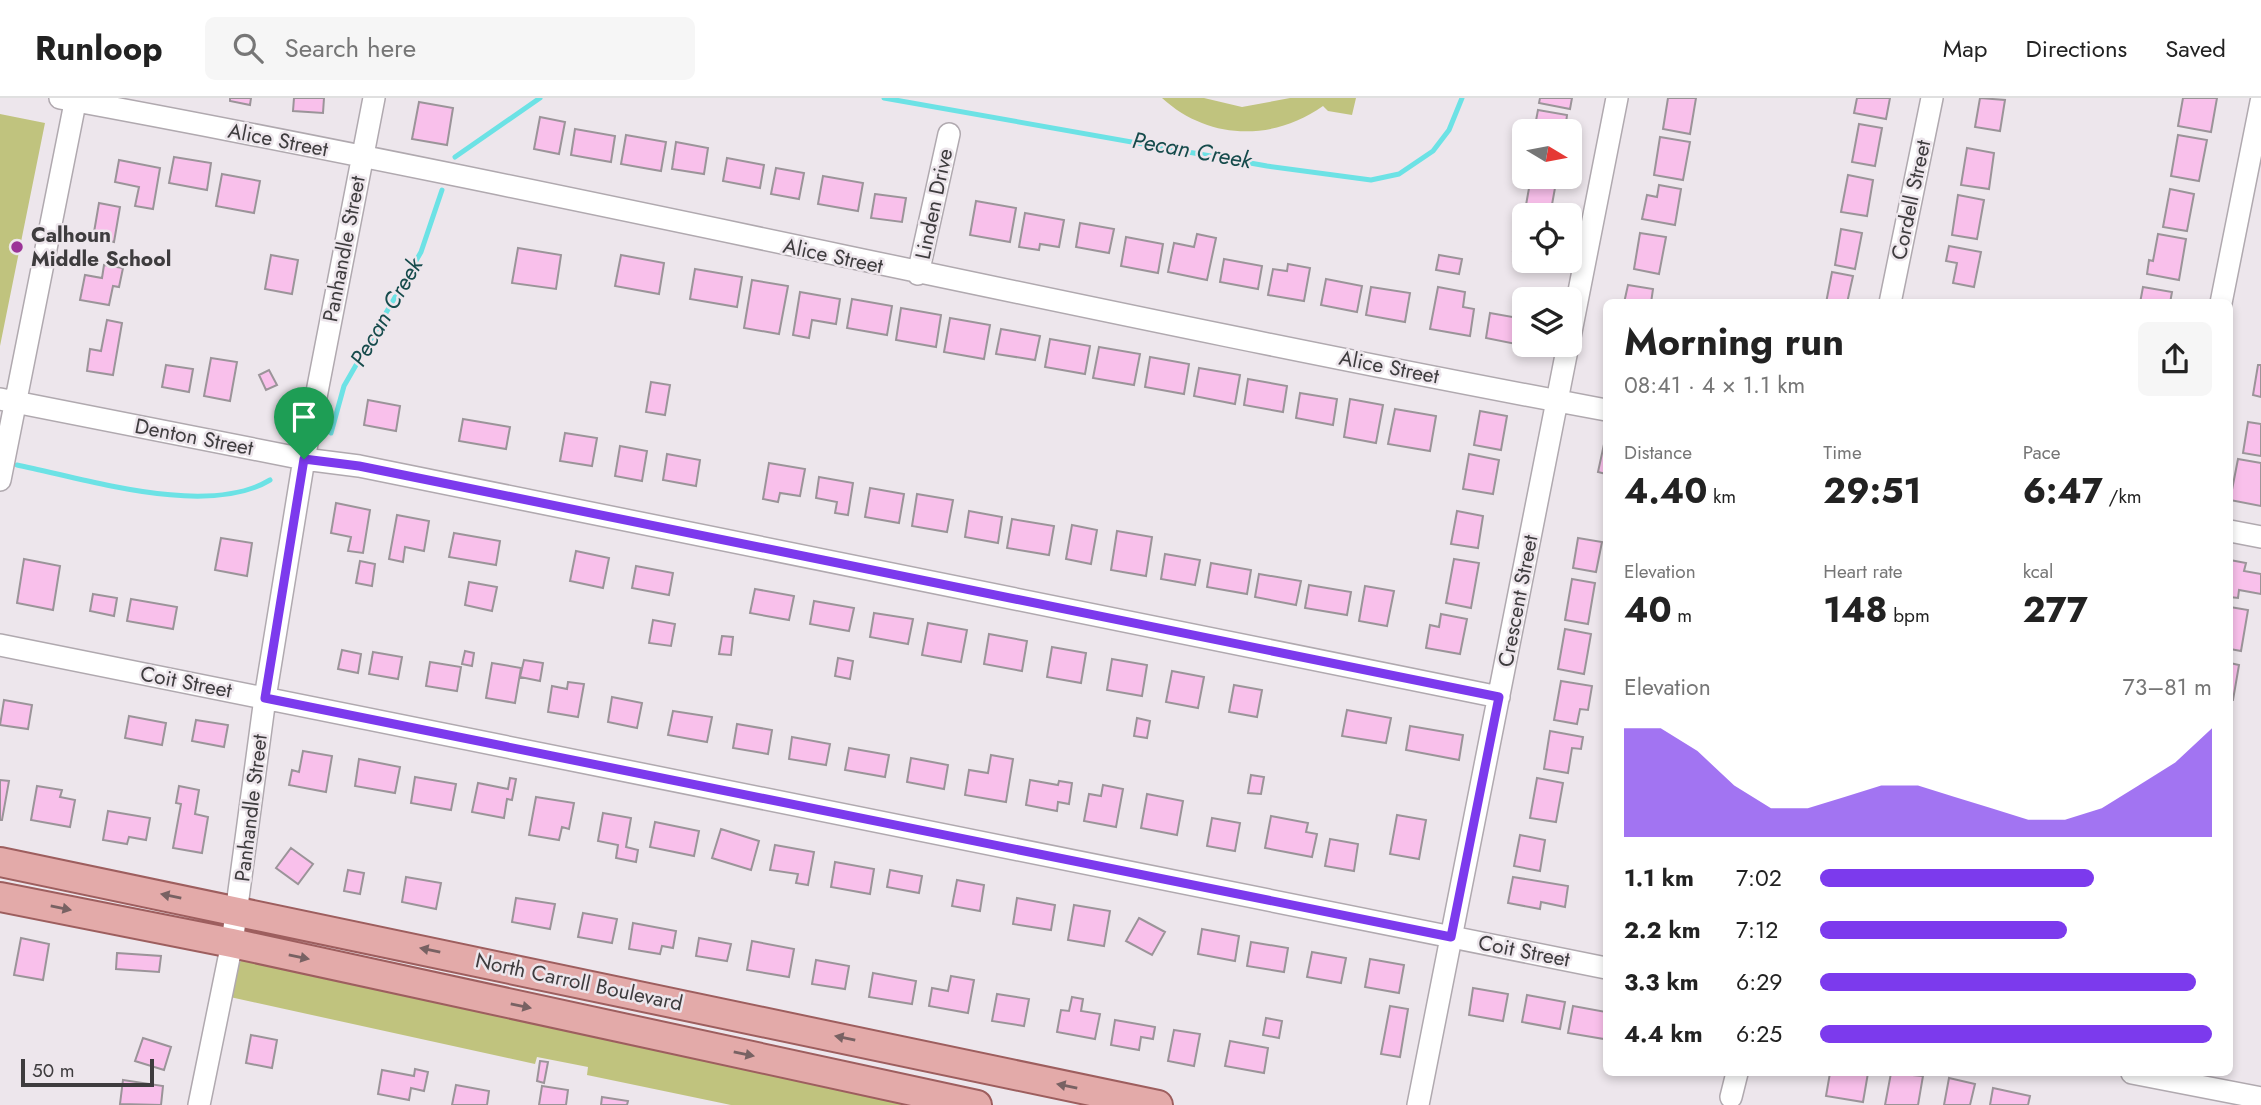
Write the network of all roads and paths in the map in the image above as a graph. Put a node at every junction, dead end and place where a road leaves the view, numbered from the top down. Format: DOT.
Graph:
graph roads {
  1 [pos="374,98"];
  2 [pos="1617,98"];
  3 [pos="1932,98"];
  4 [pos="70,99"];
  5 [pos="2261,102"];
  6 [pos="949,134"];
  7 [pos="362,157"];
  8 [pos="918,274"];
  9 [pos="1580,287"];
  10 [pos="1891,299"];
  11 [pos="2222,299"];
  12 [pos="1566,357"];
  13 [pos="8,401"];
  14 [pos="1557,401"];
  15 [pos="1603,409"];
  16 [pos="304,459"];
  17 [pos="0,480"];
  18 [pos="2233,532"];
  19 [pos="2261,537"];
  20 [pos="0,645"];
  21 [pos="1499,697"];
  22 [pos="265,698"];
  23 [pos="0,862"];
  24 [pos="0,897"];
  25 [pos="238,909"];
  26 [pos="1451,937"];
  27 [pos="232,943"];
  28 [pos="1603,967"];
  29 [pos="1736,1076"];
  30 [pos="2147,1076"];
  31 [pos="1731,1097"];
  32 [pos="2261,1098"];
  33 [pos="206,1104"];
  34 [pos="977,1105"];
  35 [pos="1158,1105"];
  36 [pos="1418,1105"];
  1 -- 7 [label="street, Panhandle Street"];
  2 -- 9 [label="street"];
  3 -- 10 [label="street, Cordell Street"];
  4 -- 7 [label="street, Alice Street"];
  4 -- 13 [label="street"];
  5 -- 11 [label="street"];
  6 -- 8 [label="street, Linden Drive"];
  7 -- 8 [label="street, Alice Street"];
  7 -- 16 [label="street, Panhandle Street"];
  8 -- 14 [label="street, Alice Street"];
  12 -- 14 [label="street, Crescent Street"];
  13 -- 16 [label="street, Denton Street"];
  13 -- 17 [label="street"];
  14 -- 15 [label="street, Alice Street"];
  14 -- 21 [label="street, Crescent Street"];
  16 -- 21 [label="street, Denton Street"];
  16 -- 22 [label="street, Panhandle Street"];
  18 -- 19 [label="street"];
  20 -- 22 [label="street, Coit Street"];
  21 -- 26 [label="street, Crescent Street"];
  22 -- 25 [label="street, Panhandle Street"];
  22 -- 26 [label="street, Coit Street"];
  25 -- 23 [label="main road, North Carroll Boulevard, one-way"];
  24 -- 27 [label="main road, North Carroll Boulevard, one-way"];
  25 -- 27 [label="street, Panhandle Street"];
  35 -- 25 [label="main road, North Carroll Boulevard, one-way"];
  26 -- 28 [label="street, Coit Street"];
  26 -- 36 [label="street, Crescent Street"];
  27 -- 33 [label="street, Panhandle Street"];
  27 -- 34 [label="main road, North Carroll Boulevard, one-way"];
  29 -- 31 [label="street"];
  30 -- 32 [label="street"];
}
